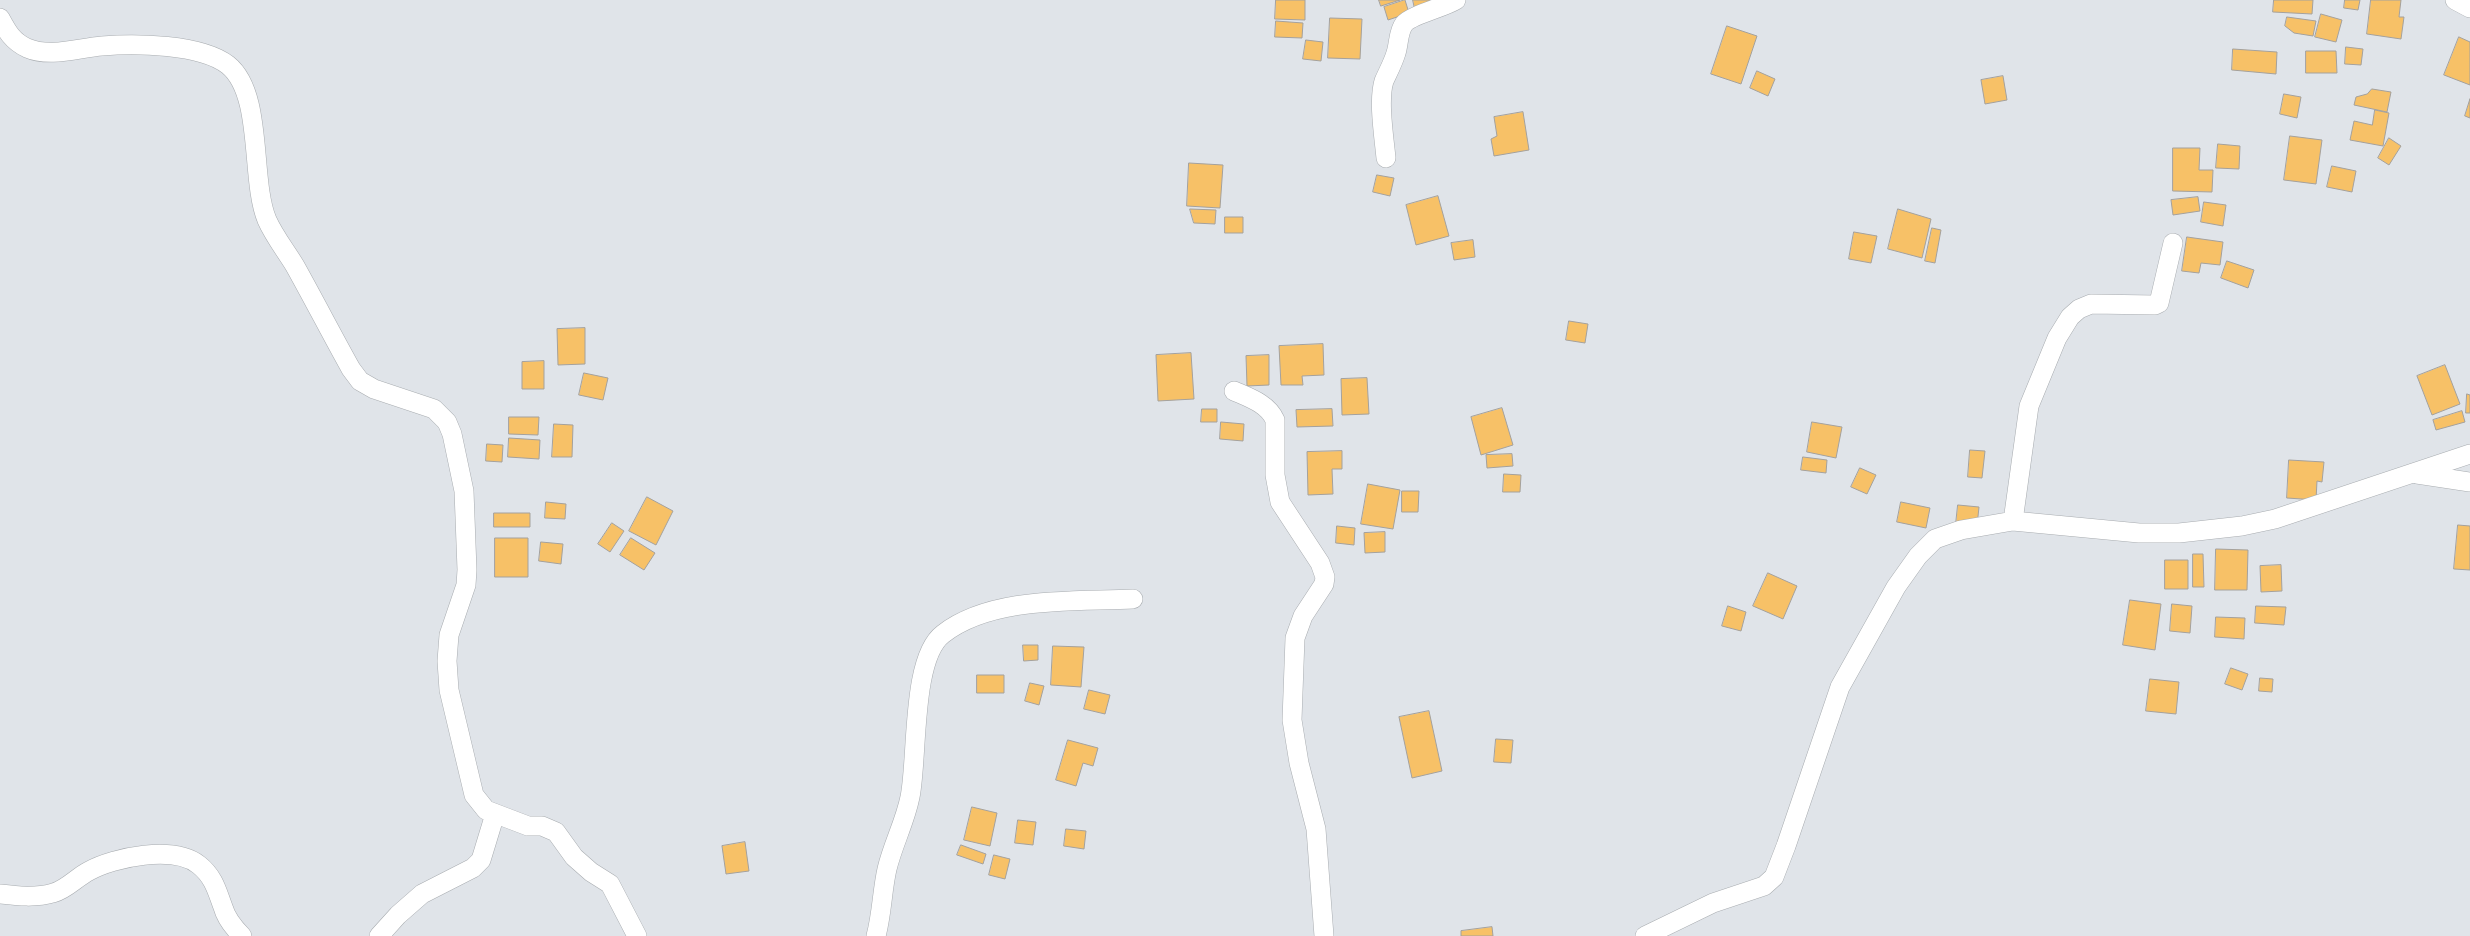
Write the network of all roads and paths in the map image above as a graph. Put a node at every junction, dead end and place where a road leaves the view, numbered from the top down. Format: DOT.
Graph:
graph roads {
  1 [pos="1456,0"];
  2 [pos="2455,0"];
  3 [pos="2470,8"];
  4 [pos="0,18"];
  5 [pos="1386,158"];
  6 [pos="2173,244"];
  7 [pos="1234,391"];
  8 [pos="2470,454"];
  9 [pos="2416,474"];
  10 [pos="2470,482"];
  11 [pos="2013,521"];
  12 [pos="1133,599"];
  13 [pos="496,814"];
  14 [pos="0,894"];
  15 [pos="242,936"];
  16 [pos="379,936"];
  17 [pos="637,936"];
  18 [pos="876,936"];
  19 [pos="1324,936"];
  20 [pos="1645,936"];
  1 -- 5 [label="street"];
  2 -- 3 [label="street"];
  4 -- 13 [label="street"];
  6 -- 11 [label="street"];
  7 -- 19 [label="street"];
  8 -- 9 [label="street"];
  9 -- 10 [label="street"];
  9 -- 11 [label="street"];
  11 -- 20 [label="street"];
  12 -- 18 [label="street"];
  13 -- 16 [label="street"];
  13 -- 17 [label="street"];
  14 -- 15 [label="street"];
}
